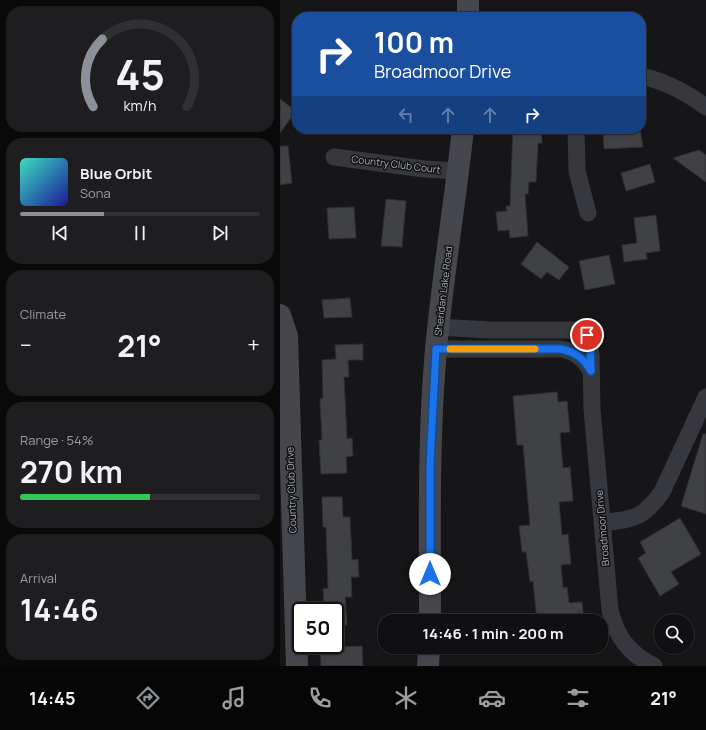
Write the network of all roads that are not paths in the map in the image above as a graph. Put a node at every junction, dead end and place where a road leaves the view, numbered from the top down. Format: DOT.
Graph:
graph roads {
  1 [pos="468,0"];
  2 [pos="468,12"];
  3 [pos="646,77"];
  4 [pos="706,107"];
  5 [pos="462,134"];
  6 [pos="576,134"];
  7 [pos="334,157"];
  8 [pos="458,171"];
  9 [pos="588,213"];
  10 [pos="280,315"];
  11 [pos="438,327"];
  12 [pos="436,349"];
  13 [pos="591,371"];
  14 [pos="706,396"];
  15 [pos="602,523"];
  16 [pos="430,614"];
  17 [pos="429,654"];
  18 [pos="296,666"];
  19 [pos="428,666"];
  20 [pos="654,666"];
  1 -- 2 [label="main road"];
  3 -- 4 [label="street"];
  5 -- 8 [label="main road, Sheridan Lake Road"];
  6 -- 9 [label="street"];
  7 -- 8 [label="street, Country Club Court"];
  8 -- 11 [label="main road, Sheridan Lake Road"];
  10 -- 18 [label="main road, Country Club Drive"];
  11 -- 12 [label="main road, Sheridan Lake Road"];
  11 -- 13 [label="street, Broadmoor Drive"];
  12 -- 13 [label="street"];
  12 -- 16 [label="main road, Sheridan Lake Road"];
  13 -- 15 [label="street, Broadmoor Drive"];
  14 -- 15 [label="street"];
  15 -- 20 [label="street, Broadmoor Drive"];
  17 -- 19 [label="main road"];
}
